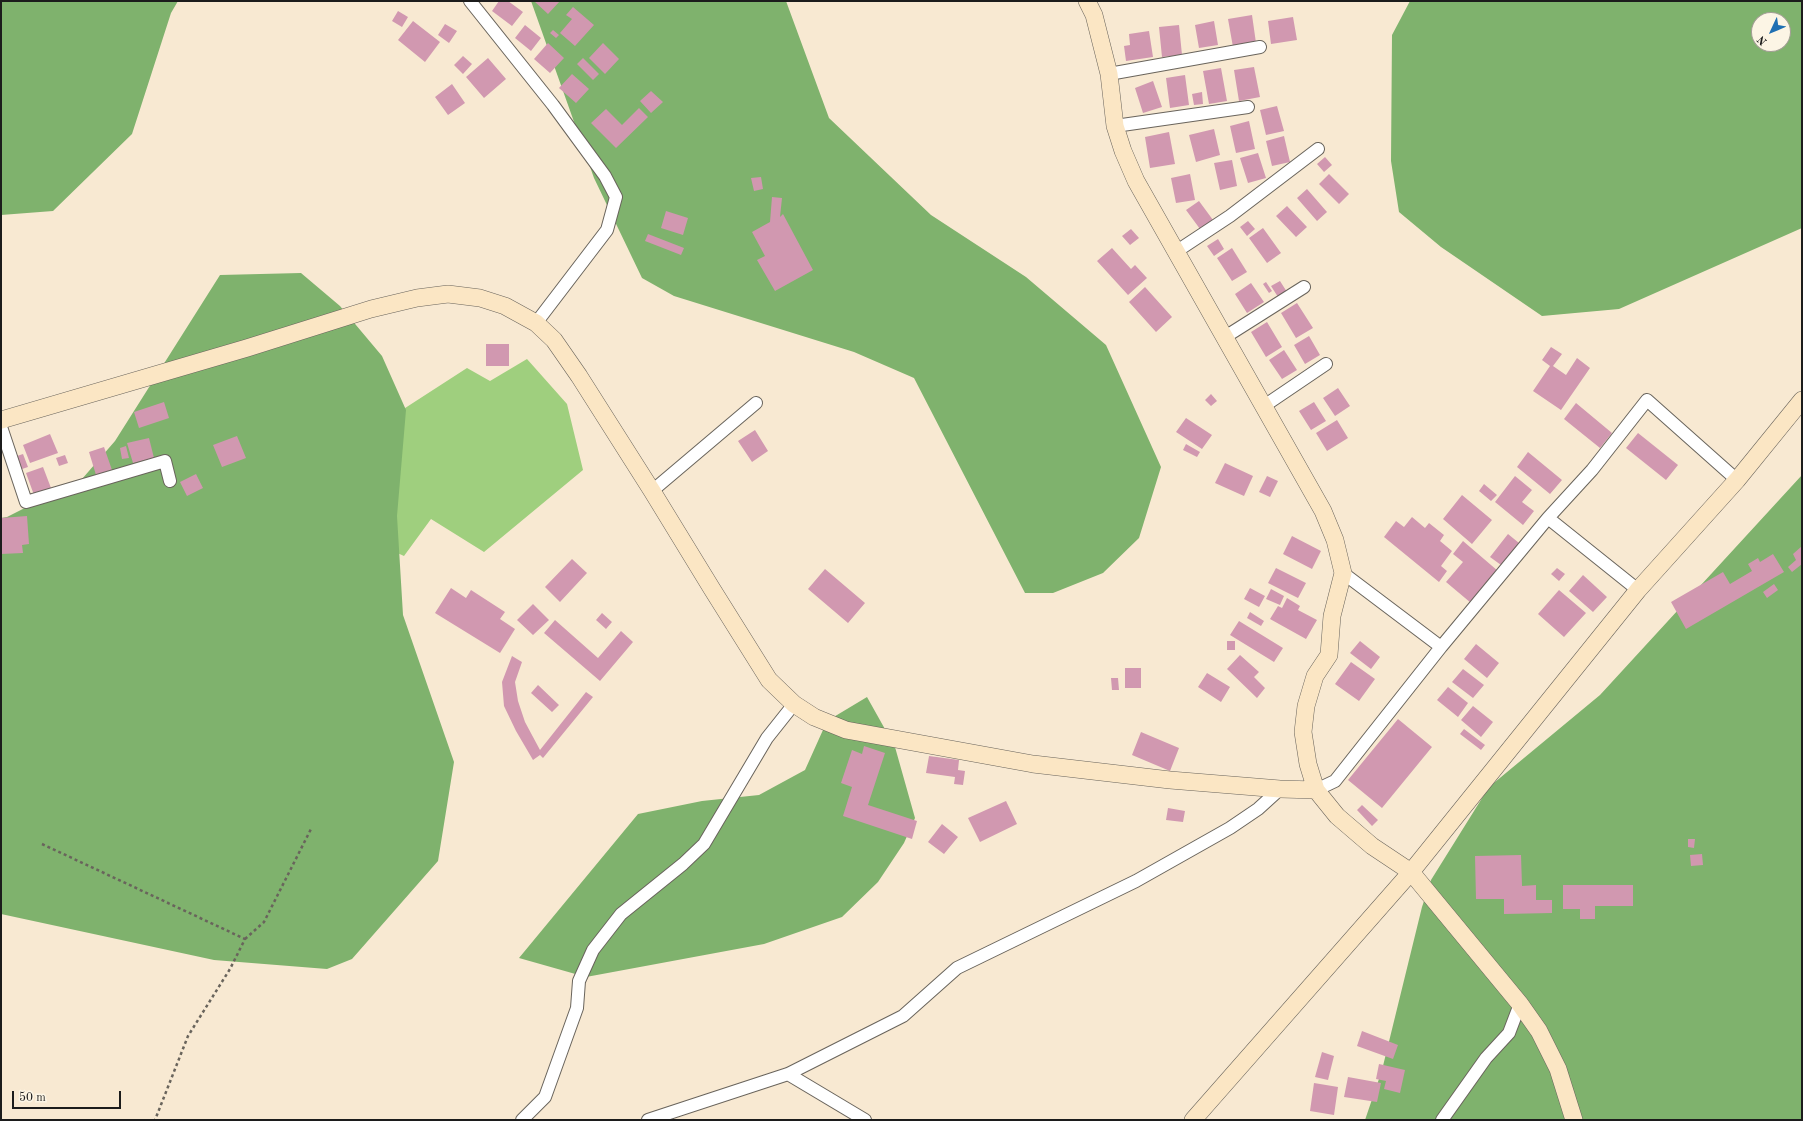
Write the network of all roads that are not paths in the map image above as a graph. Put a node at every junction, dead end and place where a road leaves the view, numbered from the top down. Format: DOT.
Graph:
graph roads {
  1 [pos="470,1"];
  2 [pos="1087,1"];
  3 [pos="1260,47"];
  4 [pos="1110,74"];
  5 [pos="1248,107"];
  6 [pos="1115,126"];
  7 [pos="1318,149"];
  8 [pos="1177,252"];
  9 [pos="1304,287"];
  10 [pos="536,323"];
  11 [pos="1225,337"];
  12 [pos="1326,364"];
  13 [pos="1802,400"];
  14 [pos="756,403"];
  15 [pos="1264,406"];
  16 [pos="1,420"];
  17 [pos="1,427"];
  18 [pos="1736,480"];
  19 [pos="170,481"];
  20 [pos="652,491"];
  21 [pos="1548,518"];
  22 [pos="1343,573"];
  23 [pos="1638,590"];
  24 [pos="1441,647"];
  25 [pos="794,704"];
  26 [pos="1280,789"];
  27 [pos="1316,790"];
  28 [pos="1410,872"];
  29 [pos="1520,1004"];
  30 [pos="788,1074"];
  31 [pos="522,1120"];
  32 [pos="648,1120"];
  33 [pos="865,1120"];
  34 [pos="1193,1120"];
  35 [pos="1442,1120"];
  36 [pos="1574,1120"];
  1 -- 10 [label="street"];
  2 -- 4 [label="street"];
  3 -- 4 [label="street"];
  4 -- 6 [label="street"];
  5 -- 6 [label="street"];
  6 -- 8 [label="street"];
  7 -- 8 [label="street"];
  8 -- 11 [label="street"];
  9 -- 11 [label="street"];
  10 -- 16 [label="street"];
  10 -- 20 [label="street"];
  11 -- 15 [label="street"];
  12 -- 15 [label="street"];
  13 -- 18 [label="street"];
  14 -- 20 [label="street"];
  15 -- 22 [label="street"];
  17 -- 19 [label="street"];
  18 -- 21 [label="street"];
  18 -- 23 [label="street"];
  20 -- 25 [label="street"];
  21 -- 23 [label="street"];
  21 -- 24 [label="street"];
  22 -- 24 [label="street"];
  22 -- 27 [label="street"];
  23 -- 28 [label="street"];
  24 -- 27 [label="street"];
  25 -- 26 [label="street"];
  25 -- 31 [label="street"];
  26 -- 27 [label="street"];
  26 -- 30 [label="street"];
  27 -- 28 [label="street"];
  28 -- 29 [label="street"];
  28 -- 34 [label="street"];
  29 -- 35 [label="street"];
  29 -- 36 [label="street"];
  30 -- 32 [label="street"];
  30 -- 33 [label="street"];
}
